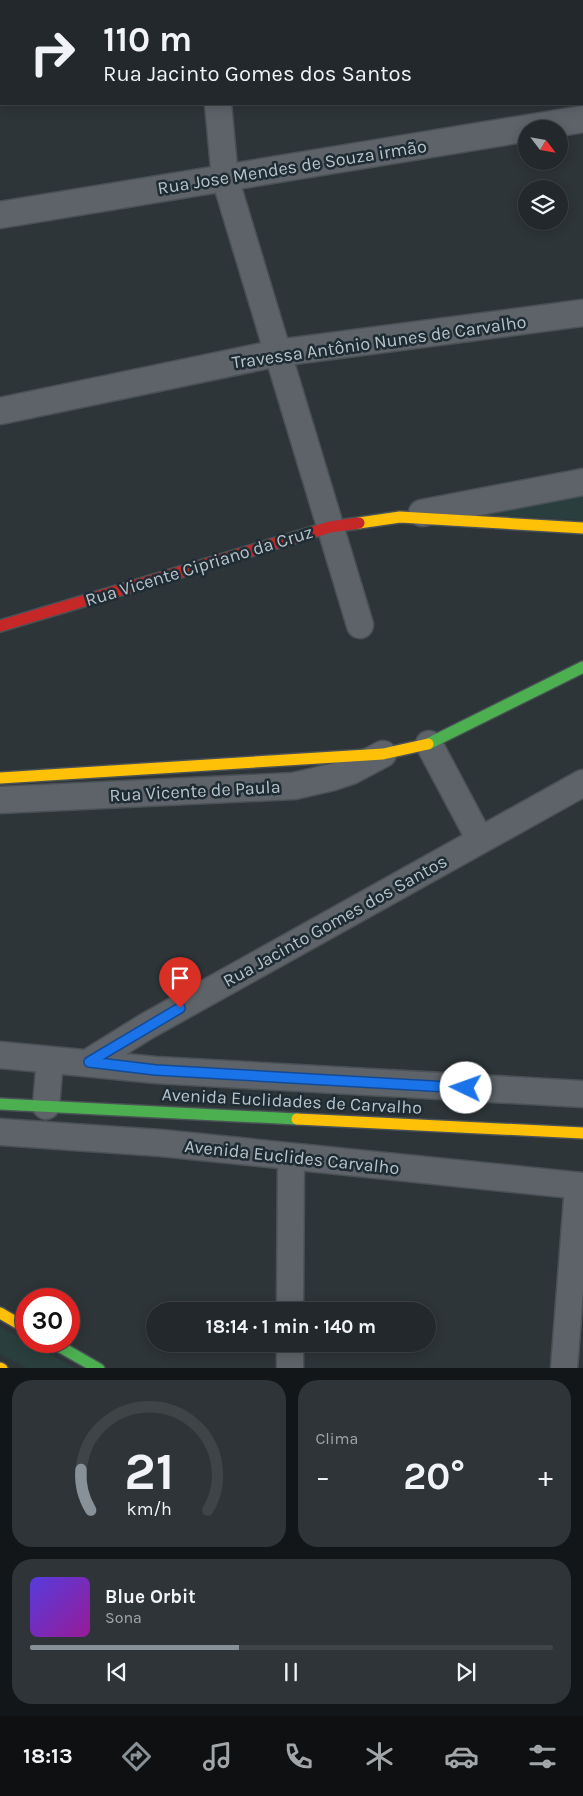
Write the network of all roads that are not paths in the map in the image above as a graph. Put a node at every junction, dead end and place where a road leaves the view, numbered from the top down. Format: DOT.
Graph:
graph roads {
  1 [pos="218,105"];
  2 [pos="583,119"];
  3 [pos="225,178"];
  4 [pos="0,215"];
  5 [pos="583,313"];
  6 [pos="278,353"];
  7 [pos="0,411"];
  8 [pos="583,482"];
  9 [pos="400,517"];
  10 [pos="330,527"];
  11 [pos="583,528"];
  12 [pos="360,625"];
  13 [pos="0,626"];
  14 [pos="583,667"];
  15 [pos="429,744"];
  16 [pos="383,754"];
  17 [pos="0,778"];
  18 [pos="583,783"];
  19 [pos="0,800"];
  20 [pos="480,840"];
  21 [pos="0,1055"];
  22 [pos="50,1060"];
  23 [pos="89,1062"];
  24 [pos="583,1094"];
  25 [pos="0,1104"];
  26 [pos="46,1106"];
  27 [pos="163,1112"];
  28 [pos="0,1132"];
  29 [pos="583,1133"];
  30 [pos="161,1143"];
  31 [pos="291,1157"];
  32 [pos="581,1186"];
  33 [pos="290,1302"];
  34 [pos="0,1313"];
  35 [pos="15,1322"];
  36 [pos="290,1352"];
  37 [pos="71,1353"];
  38 [pos="98,1368"];
  39 [pos="290,1368"];
  40 [pos="564,1368"];
  1 -- 3 [label="street"];
  2 -- 3 [label="street, Rua Jose Mendes de Souza irmão"];
  3 -- 4 [label="street, Rua Jose Mendes de Souza irmão"];
  3 -- 6 [label="street"];
  5 -- 6 [label="street, Travessa Antônio Nunes de Carvalho"];
  6 -- 7 [label="street, Travessa Antônio Nunes de Carvalho"];
  6 -- 10 [label="street"];
  8 -- 9 [label="street, Rua Vicente Cipriano da Cruz"];
  9 -- 10 [label="main road, Rua Vicente Cipriano da Cruz"];
  9 -- 11 [label="main road, Rua Vicente Cipriano da Cruz"];
  10 -- 12 [label="street"];
  10 -- 13 [label="main road, Rua Vicente Cipriano da Cruz"];
  14 -- 15 [label="main road, Rua Vicente de Paula"];
  15 -- 16 [label="main road, Rua Vicente de Paula"];
  15 -- 20 [label="street"];
  16 -- 17 [label="main road, Rua Vicente de Paula"];
  16 -- 19 [label="street, Rua Vicente de Paula"];
  18 -- 20 [label="street, Rua Jacinto Gomes dos Santos"];
  20 -- 23 [label="street, Rua Jacinto Gomes dos Santos"];
  21 -- 22 [label="street"];
  22 -- 23 [label="street"];
  22 -- 26 [label="street"];
  23 -- 24 [label="street"];
  25 -- 26 [label="main road, Avenida Euclidades de Carvalho"];
  26 -- 27 [label="main road, Avenida Euclidades de Carvalho"];
  27 -- 29 [label="main road, Avenida Euclidades de Carvalho"];
  27 -- 30 [label="street"];
  28 -- 30 [label="street, Avenida Euclides Carvalho"];
  30 -- 31 [label="street, Avenida Euclides Carvalho"];
  31 -- 32 [label="street, Avenida Euclides Carvalho"];
  31 -- 33 [label="street"];
  32 -- 40 [label="street"];
  34 -- 35 [label="main road"];
  36 -- 39 [label="street"];
  37 -- 38 [label="main road"];
}
